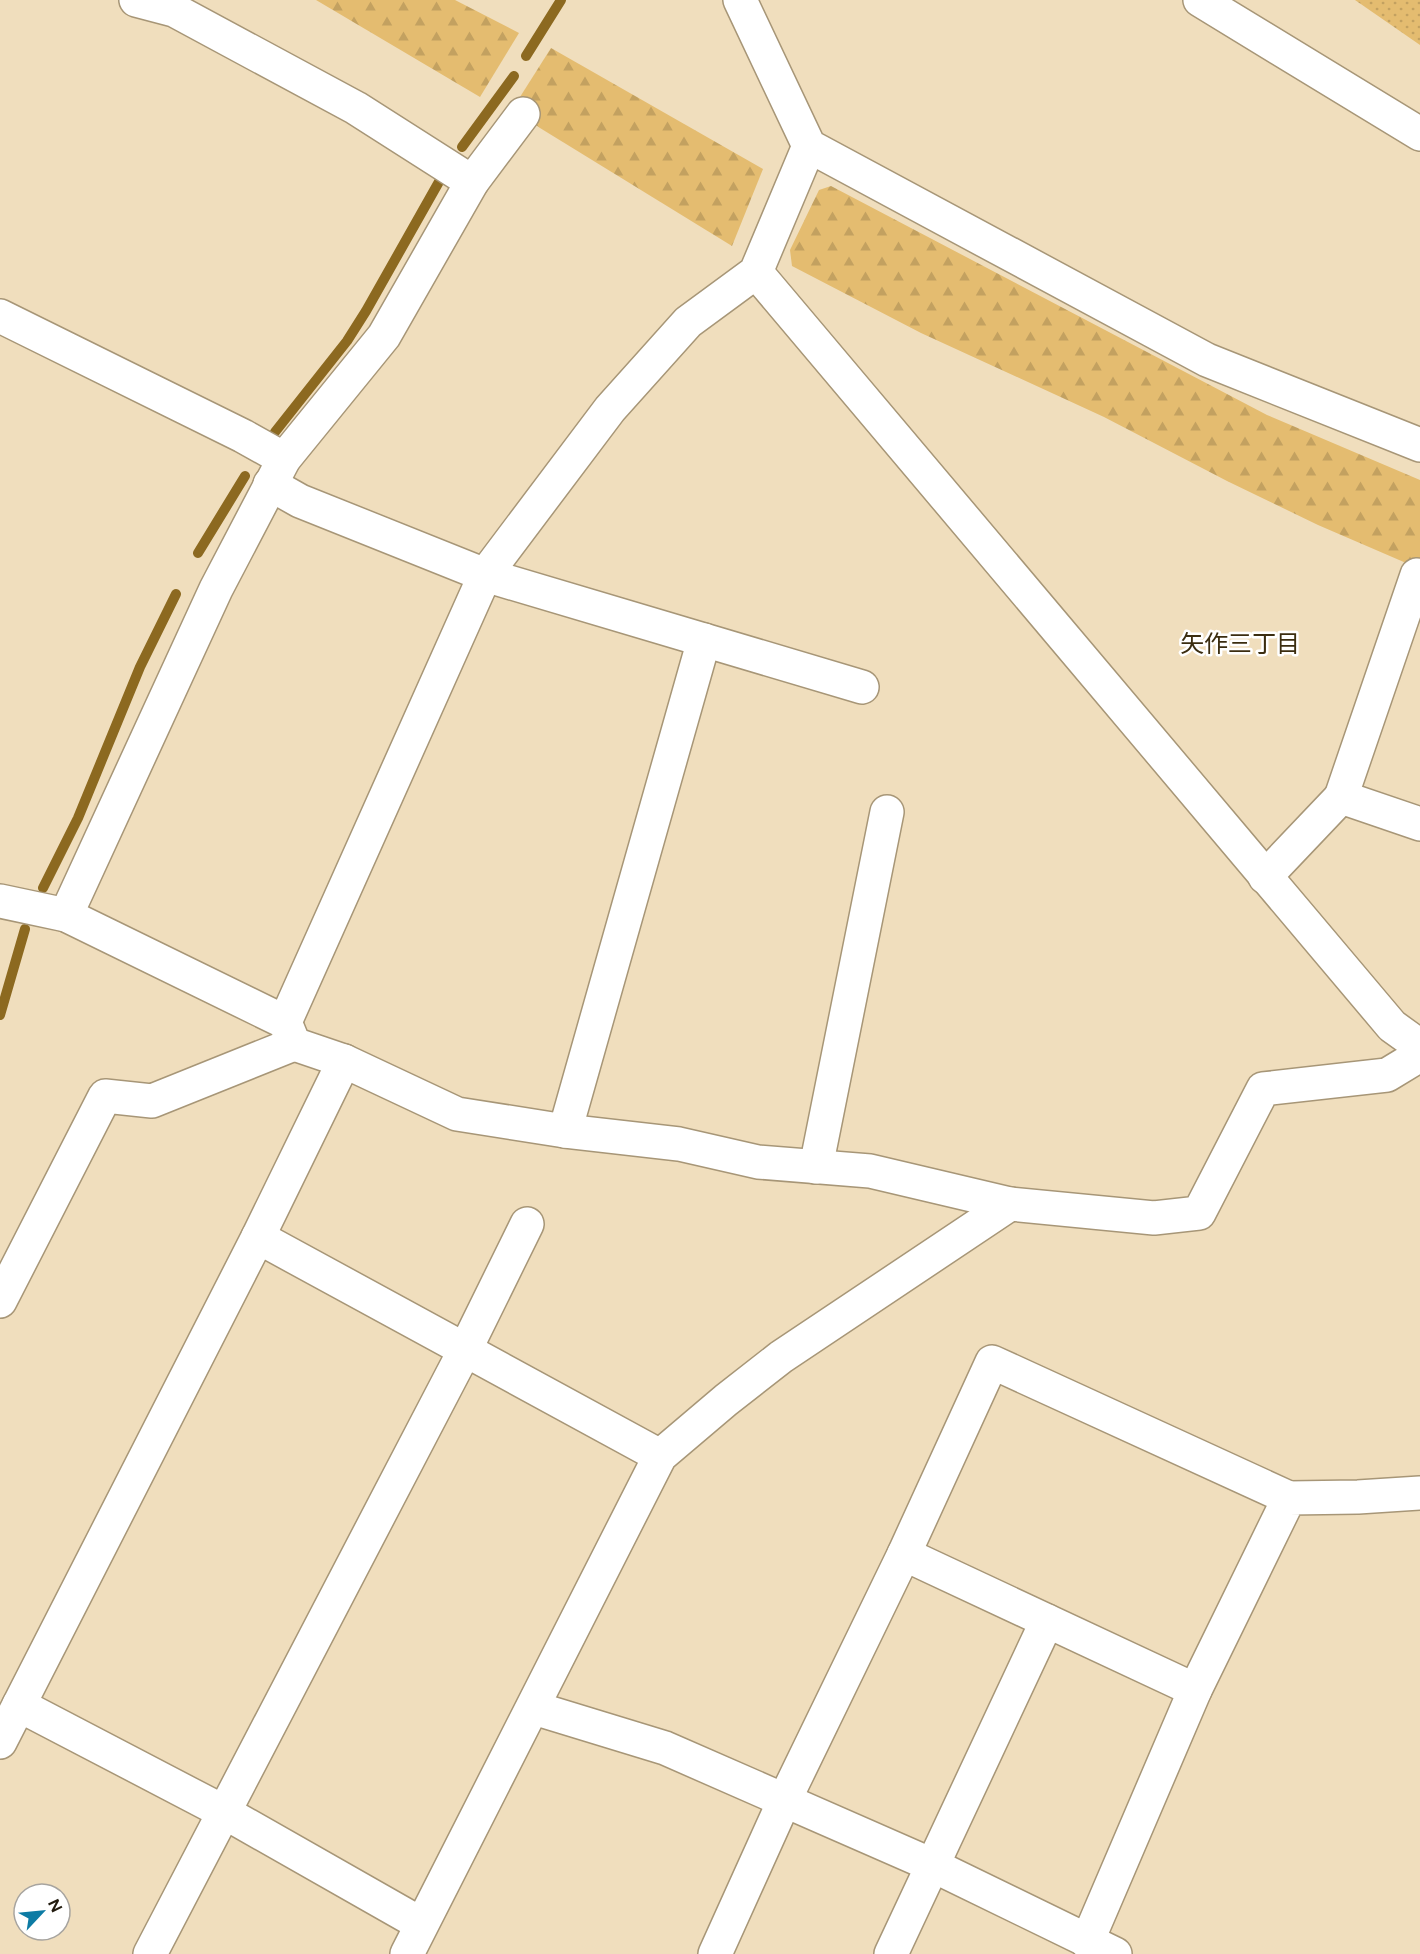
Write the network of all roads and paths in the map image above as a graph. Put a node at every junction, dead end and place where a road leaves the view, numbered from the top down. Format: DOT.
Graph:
graph roads {
  1 [pos="136,0"];
  2 [pos="740,0"];
  3 [pos="1200,0"];
  4 [pos="523,114"];
  5 [pos="1420,134"];
  6 [pos="809,147"];
  7 [pos="472,182"];
  8 [pos="756,272"];
  9 [pos="0,316"];
  10 [pos="1420,445"];
  11 [pos="277,472"];
  12 [pos="485,575"];
  13 [pos="1417,575"];
  14 [pos="704,640"];
  15 [pos="862,687"];
  16 [pos="1341,797"];
  17 [pos="887,812"];
  18 [pos="1420,824"];
  19 [pos="1265,877"];
  20 [pos="0,901"];
  21 [pos="66,915"];
  22 [pos="289,1033"];
  23 [pos="1420,1046"];
  24 [pos="1420,1055"];
  25 [pos="344,1061"];
  26 [pos="565,1131"];
  27 [pos="816,1167"];
  28 [pos="1010,1204"];
  29 [pos="527,1224"];
  30 [pos="258,1237"];
  31 [pos="0,1301"];
  32 [pos="465,1350"];
  33 [pos="660,1456"];
  34 [pos="1420,1493"];
  35 [pos="1289,1498"];
  36 [pos="904,1554"];
  37 [pos="1047,1621"];
  38 [pos="1195,1690"];
  39 [pos="19,1706"];
  40 [pos="534,1708"];
  41 [pos="0,1742"];
  42 [pos="785,1799"];
  43 [pos="224,1812"];
  44 [pos="932,1865"];
  45 [pos="422,1924"];
  46 [pos="1101,1948"];
  47 [pos="150,1954"];
  48 [pos="406,1954"];
  49 [pos="715,1954"];
  50 [pos="891,1954"];
  1 -- 7 [label="street"];
  2 -- 6 [label="street"];
  3 -- 5 [label="street"];
  4 -- 7 [label="street"];
  6 -- 8 [label="street"];
  6 -- 10 [label="street"];
  7 -- 11 [label="street"];
  8 -- 12 [label="street"];
  8 -- 19 [label="street"];
  9 -- 11 [label="street"];
  11 -- 12 [label="street"];
  11 -- 21 [label="street"];
  12 -- 14 [label="street"];
  12 -- 22 [label="street"];
  13 -- 16 [label="street"];
  14 -- 15 [label="street"];
  14 -- 26 [label="street"];
  16 -- 18 [label="street"];
  16 -- 19 [label="street"];
  17 -- 27 [label="street"];
  19 -- 23 [label="street"];
  20 -- 21 [label="street"];
  21 -- 22 [label="street"];
  22 -- 25 [label="street"];
  22 -- 31 [label="street"];
  24 -- 28 [label="street"];
  25 -- 26 [label="street"];
  25 -- 30 [label="street"];
  26 -- 27 [label="street"];
  27 -- 28 [label="street"];
  28 -- 33 [label="street"];
  29 -- 32 [label="street"];
  30 -- 32 [label="street"];
  30 -- 39 [label="street"];
  32 -- 33 [label="street"];
  32 -- 43 [label="street"];
  33 -- 40 [label="street"];
  34 -- 35 [label="street"];
  35 -- 36 [label="street"];
  35 -- 38 [label="street"];
  36 -- 37 [label="street"];
  36 -- 42 [label="street"];
  37 -- 38 [label="street"];
  37 -- 44 [label="street"];
  38 -- 46 [label="street"];
  39 -- 41 [label="street"];
  39 -- 43 [label="street"];
  40 -- 42 [label="street"];
  40 -- 45 [label="street"];
  42 -- 44 [label="street"];
  42 -- 49 [label="street"];
  43 -- 45 [label="street"];
  43 -- 47 [label="street"];
  44 -- 46 [label="street"];
  44 -- 50 [label="street"];
  45 -- 48 [label="street"];
}
